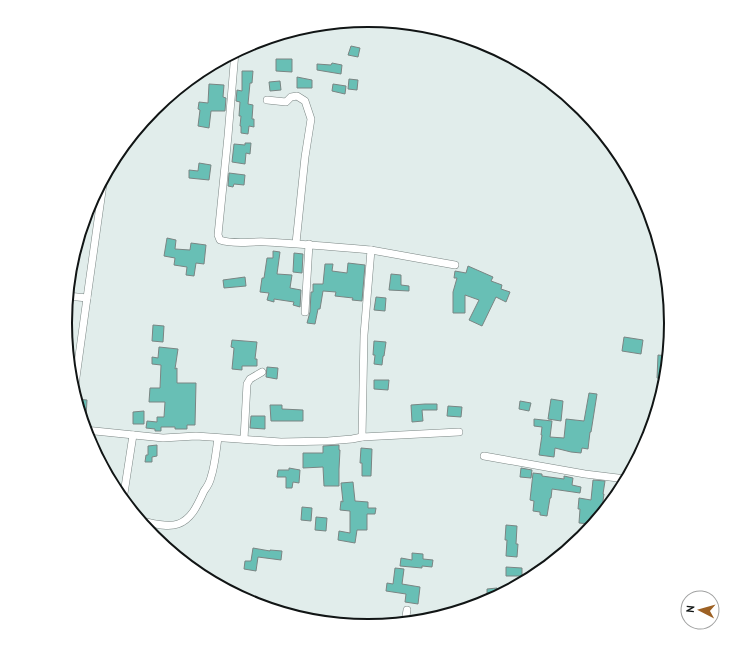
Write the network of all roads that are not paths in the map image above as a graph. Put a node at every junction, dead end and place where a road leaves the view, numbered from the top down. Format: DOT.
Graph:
graph roads {
  1 [pos="234,59"];
  2 [pos="267,100"];
  3 [pos="101,196"];
  4 [pos="296,243"];
  5 [pos="309,244"];
  6 [pos="371,250"];
  7 [pos="455,265"];
  8 [pos="74,297"];
  9 [pos="87,298"];
  10 [pos="305,312"];
  11 [pos="262,372"];
  12 [pos="77,373"];
  13 [pos="93,431"];
  14 [pos="459,432"];
  15 [pos="133,435"];
  16 [pos="362,437"];
  17 [pos="218,438"];
  18 [pos="244,439"];
  19 [pos="484,456"];
  20 [pos="619,478"];
  21 [pos="124,491"];
  22 [pos="149,522"];
  23 [pos="406,610"];
  24 [pos="405,616"];
  1 -- 4 [label="street"];
  2 -- 4 [label="street"];
  3 -- 9 [label="street"];
  4 -- 5 [label="street"];
  5 -- 6 [label="street"];
  5 -- 10 [label="street"];
  6 -- 7 [label="street"];
  6 -- 16 [label="street"];
  8 -- 9 [label="street"];
  9 -- 12 [label="street"];
  11 -- 18 [label="street"];
  13 -- 15 [label="street"];
  14 -- 16 [label="street"];
  15 -- 17 [label="street"];
  15 -- 21 [label="street"];
  16 -- 18 [label="street"];
  17 -- 18 [label="street"];
  17 -- 22 [label="street"];
  19 -- 20 [label="street"];
  23 -- 24 [label="street"];
}
